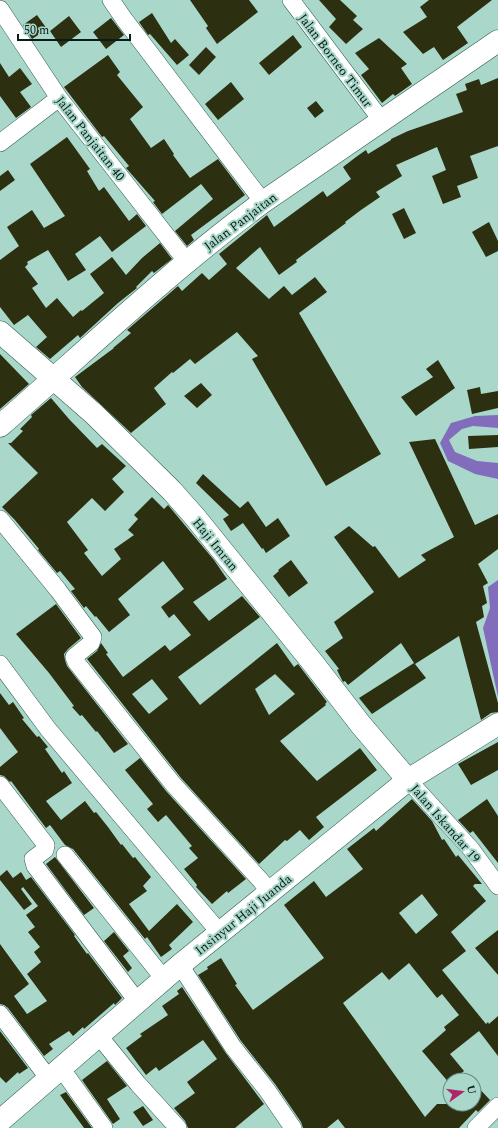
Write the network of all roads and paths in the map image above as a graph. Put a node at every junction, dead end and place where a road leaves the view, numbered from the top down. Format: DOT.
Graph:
graph roads {
  1 [pos="111,0"];
  2 [pos="291,0"];
  3 [pos="0,10"];
  4 [pos="498,41"];
  5 [pos="60,98"];
  6 [pos="382,121"];
  7 [pos="0,144"];
  8 [pos="263,202"];
  9 [pos="187,262"];
  10 [pos="0,332"];
  11 [pos="54,379"];
  12 [pos="0,426"];
  13 [pos="0,520"];
  14 [pos="0,664"];
  15 [pos="498,724"];
  16 [pos="408,780"];
  17 [pos="0,785"];
  18 [pos="65,855"];
  19 [pos="498,886"];
  20 [pos="271,892"];
  21 [pos="220,933"];
  22 [pos="172,972"];
  23 [pos="137,1001"];
  24 [pos="0,1014"];
  25 [pos="99,1036"];
  26 [pos="55,1074"];
  27 [pos="498,1106"];
  28 [pos="0,1122"];
  29 [pos="104,1128"];
  30 [pos="178,1128"];
  31 [pos="293,1128"];
  32 [pos="476,1128"];
  1 -- 8 [label="street"];
  2 -- 6 [label="street, Jalan Borneo Timur"];
  3 -- 5 [label="street, Jalan Panjaitan 40"];
  4 -- 6 [label="street, Jalan Panjaitan"];
  5 -- 7 [label="street"];
  5 -- 9 [label="street, Jalan Panjaitan 40"];
  6 -- 8 [label="street, Jalan Panjaitan"];
  8 -- 9 [label="street, Jalan Panjaitan"];
  9 -- 11 [label="street, Jalan Panjaitan"];
  10 -- 11 [label="street, Haji Imran"];
  11 -- 12 [label="street, Jalan Panjaitan"];
  11 -- 16 [label="street, Haji Imran"];
  13 -- 20 [label="street"];
  14 -- 21 [label="street"];
  15 -- 16 [label="street, Insinyur Haji Juanda"];
  16 -- 19 [label="street, Jalan Iskandar 19"];
  16 -- 20 [label="street, Insinyur Haji Juanda"];
  17 -- 23 [label="street"];
  18 -- 22 [label="street"];
  20 -- 21 [label="street, Insinyur Haji Juanda"];
  21 -- 22 [label="street, Insinyur Haji Juanda"];
  22 -- 23 [label="street, Insinyur Haji Juanda"];
  22 -- 31 [label="street"];
  23 -- 25 [label="street, Insinyur Haji Juanda"];
  24 -- 26 [label="street"];
  25 -- 26 [label="street, Insinyur Haji Juanda"];
  25 -- 30 [label="street"];
  26 -- 28 [label="street, Insinyur Haji Juanda"];
  26 -- 29 [label="street"];
  27 -- 32 [label="street"];
}
